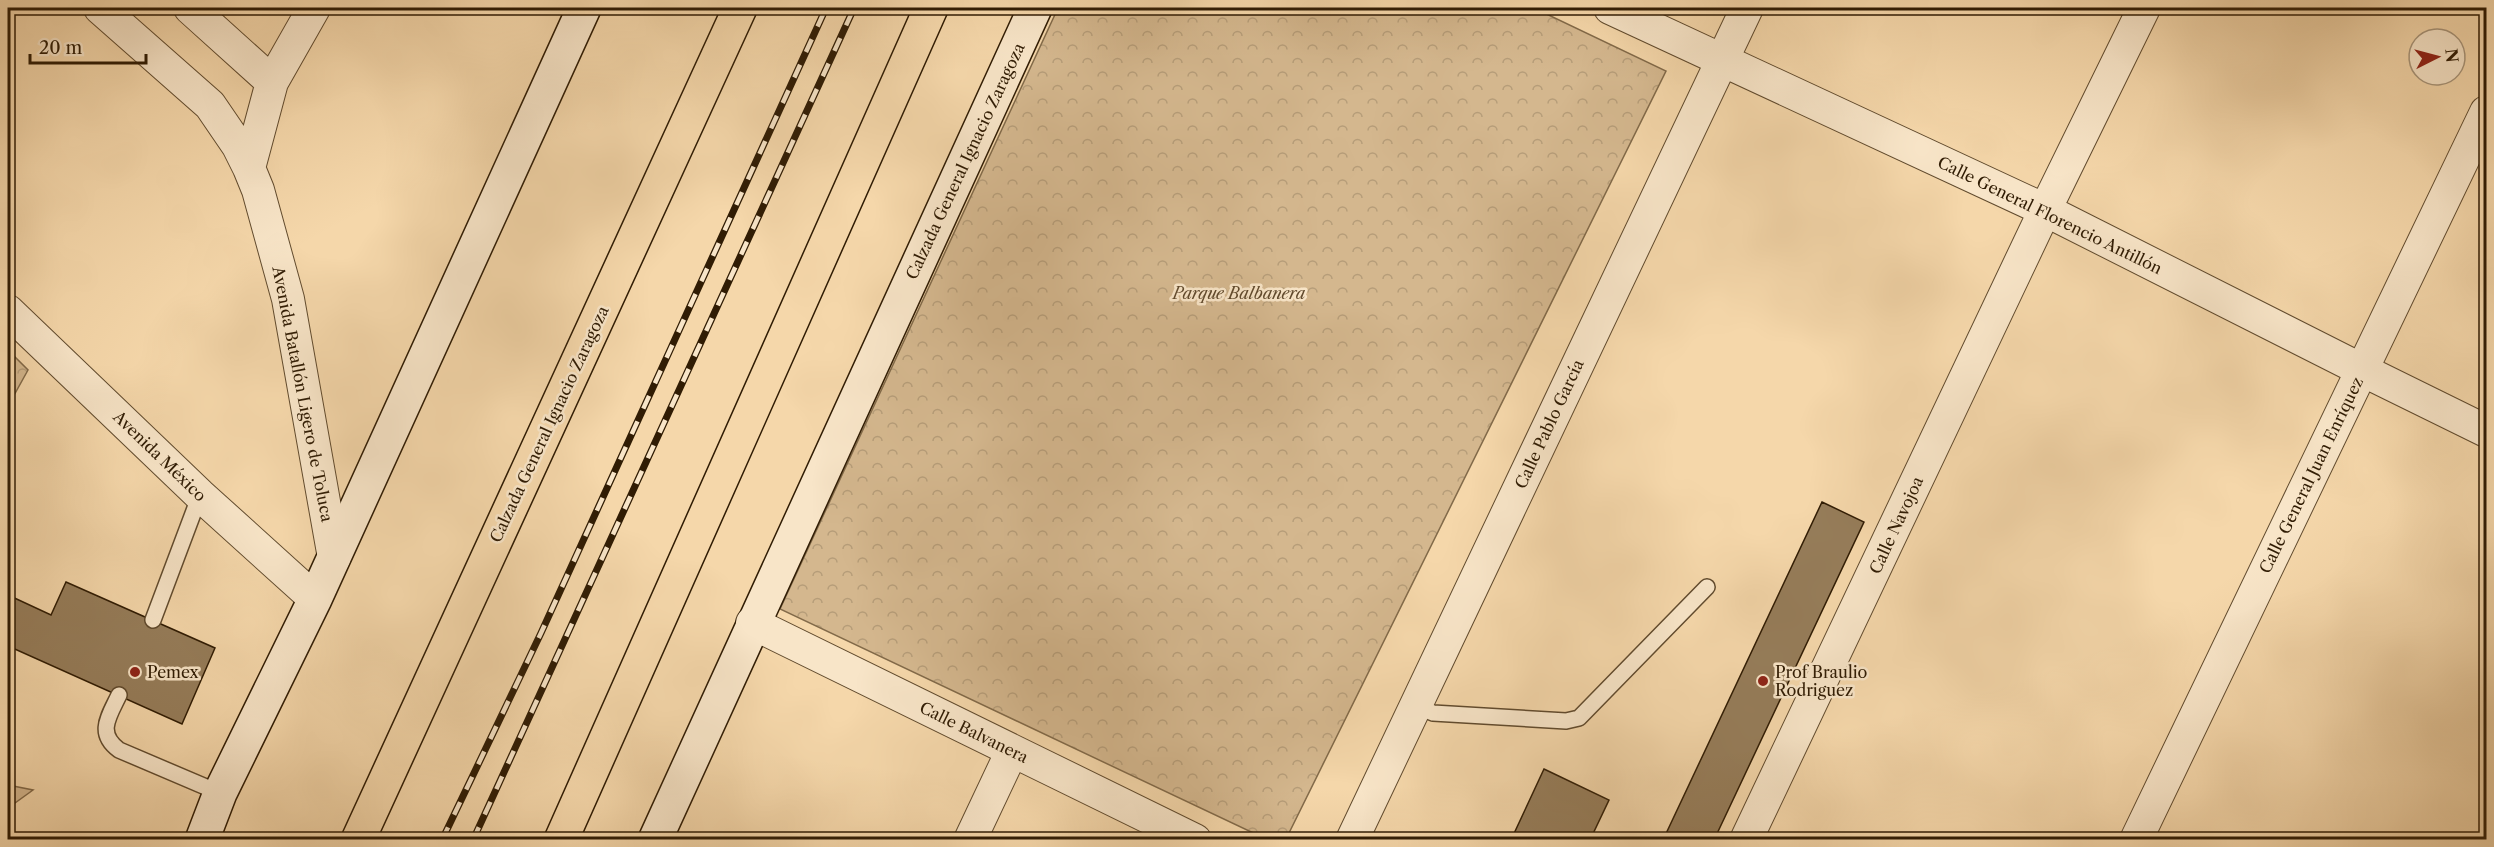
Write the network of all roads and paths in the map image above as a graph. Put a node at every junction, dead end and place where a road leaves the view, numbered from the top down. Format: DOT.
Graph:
graph roads {
  1 [pos="100,8"];
  2 [pos="190,8"];
  3 [pos="314,8"];
  4 [pos="584,8"];
  5 [pos="740,8"];
  6 [pos="931,8"];
  7 [pos="1035,8"];
  8 [pos="1610,8"];
  9 [pos="1747,8"];
  10 [pos="2144,8"];
  11 [pos="1722,59"];
  12 [pos="272,82"];
  13 [pos="2487,112"];
  14 [pos="249,168"];
  15 [pos="2045,210"];
  16 [pos="8,311"];
  17 [pos="2362,370"];
  18 [pos="2487,431"];
  19 [pos="200,495"];
  20 [pos="334,558"];
  21 [pos="1707,587"];
  22 [pos="315,599"];
  23 [pos="153,620"];
  24 [pos="752,623"];
  25 [pos="119,695"];
  26 [pos="1416,706"];
  27 [pos="1012,750"];
  28 [pos="220,793"];
  29 [pos="202,840"];
  30 [pos="358,840"];
  31 [pos="561,840"];
  32 [pos="655,840"];
  33 [pos="970,840"];
  34 [pos="1195,840"];
  35 [pos="1352,840"];
  36 [pos="1746,840"];
  37 [pos="2136,840"];
  1 -- 14 [label="street, Avenida Batallón Ligero de Toluca"];
  2 -- 12 [label="street"];
  3 -- 12 [label="street"];
  4 -- 20 [label="main road"];
  5 -- 30 [label="highway, Calzada General Ignacio Zaragoza"];
  6 -- 31 [label="highway"];
  7 -- 24 [label="main road, Calzada General Ignacio Zaragoza"];
  8 -- 11 [label="street, Calle General Florencio Antillón"];
  9 -- 11 [label="street, Calle Pablo García"];
  10 -- 15 [label="street, Calle Navojoa"];
  11 -- 15 [label="street, Calle General Florencio Antillón"];
  11 -- 26 [label="street, Calle Pablo García"];
  12 -- 14 [label="street"];
  13 -- 17 [label="street, Calle General Juan Enríquez"];
  14 -- 20 [label="street, Avenida Batallón Ligero de Toluca"];
  15 -- 17 [label="street, Calle General Florencio Antillón"];
  15 -- 36 [label="street, Calle Navojoa"];
  16 -- 19 [label="street, Avenida México"];
  17 -- 18 [label="street, Calle General Florencio Antillón"];
  17 -- 37 [label="street, Calle General Juan Enríquez"];
  19 -- 22 [label="street, Avenida México"];
  19 -- 23 [label="lane"];
  20 -- 22 [label="main road"];
  21 -- 26 [label="lane"];
  22 -- 28 [label="main road"];
  24 -- 27 [label="street, Calle Balvanera"];
  24 -- 32 [label="main road, Calzada General Ignacio Zaragoza"];
  25 -- 28 [label="lane"];
  26 -- 35 [label="street, Calle Pablo García"];
  27 -- 33 [label="street"];
  27 -- 34 [label="street, Calle Balvanera"];
  28 -- 29 [label="main road"];
}
